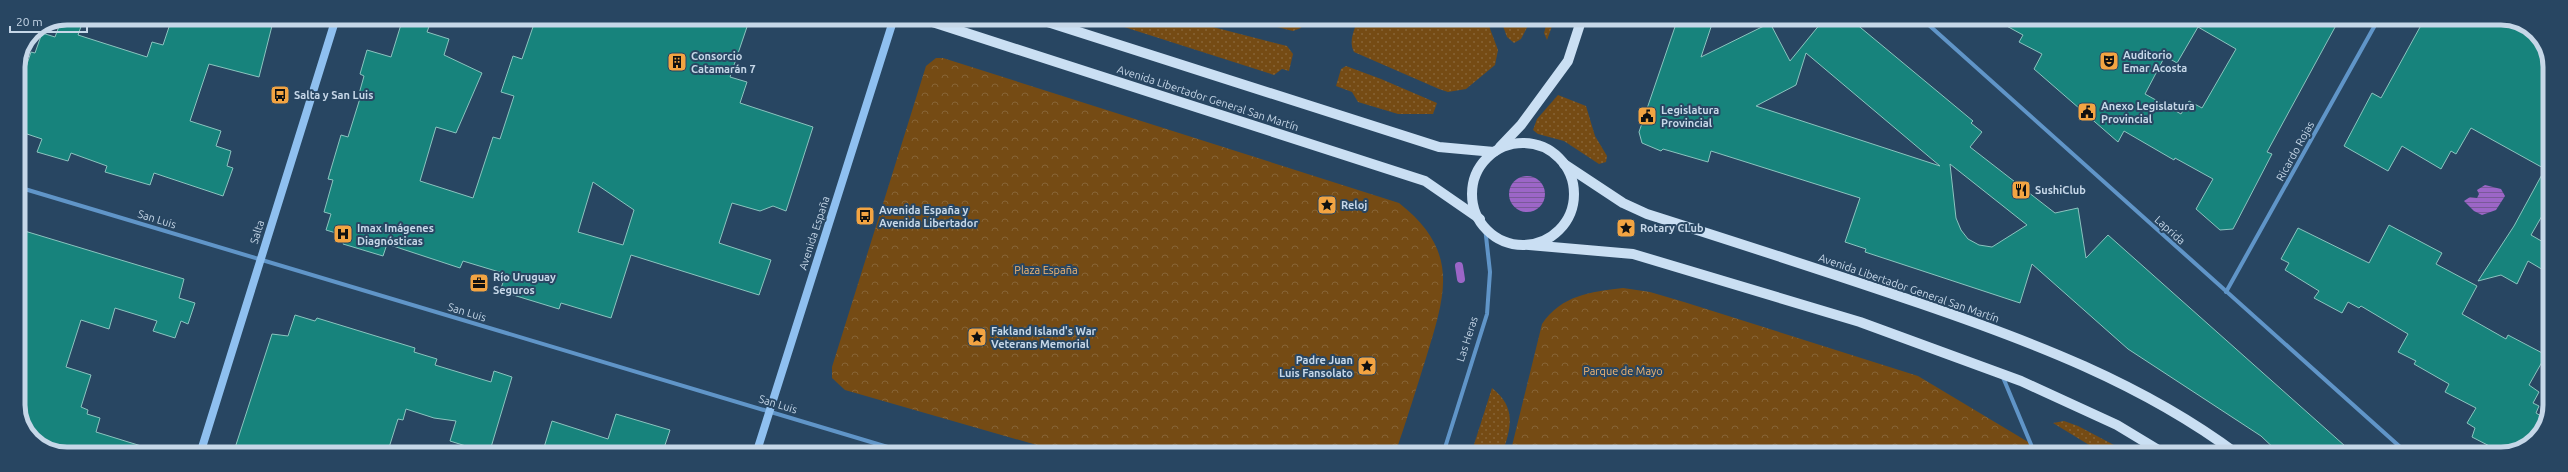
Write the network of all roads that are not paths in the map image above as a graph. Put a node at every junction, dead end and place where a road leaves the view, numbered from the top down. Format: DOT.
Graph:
graph roads {
  1 [pos="334,25"];
  2 [pos="892,25"];
  3 [pos="942,25"];
  4 [pos="1057,25"];
  5 [pos="1580,25"];
  6 [pos="1929,25"];
  7 [pos="2375,25"];
  8 [pos="1497,149"];
  9 [pos="1564,164"];
  10 [pos="25,189"];
  11 [pos="1483,223"];
  12 [pos="1529,245"];
  13 [pos="260,259"];
  14 [pos="2226,292"];
  15 [pos="2001,373"];
  16 [pos="769,411"];
  17 [pos="202,447"];
  18 [pos="758,447"];
  19 [pos="888,447"];
  20 [pos="1445,447"];
  21 [pos="2032,447"];
  22 [pos="2153,447"];
  23 [pos="2226,447"];
  24 [pos="2400,447"];
  1 -- 13 [label="main road, Salta"];
  2 -- 16 [label="main road, Avenida España"];
  3 -- 11 [label="main road, Avenida Libertador General San Martín"];
  4 -- 8 [label="main road"];
  5 -- 8 [label="main road"];
  6 -- 14 [label="street, Laprida"];
  7 -- 14 [label="street, Ricardo Rojas"];
  8 -- 9 [label="main road"];
  8 -- 11 [label="main road"];
  9 -- 12 [label="main road"];
  9 -- 23 [label="main road, Avenida Libertador General San Martín"];
  10 -- 13 [label="street, San Luis"];
  11 -- 12 [label="main road"];
  11 -- 20 [label="street, Las Heras"];
  12 -- 15 [label="main road"];
  13 -- 16 [label="street, San Luis"];
  13 -- 17 [label="main road, Salta"];
  14 -- 24 [label="street, Laprida"];
  15 -- 21 [label="street"];
  15 -- 22 [label="main road"];
  16 -- 18 [label="main road, Avenida España"];
  16 -- 19 [label="street, San Luis"];
}
